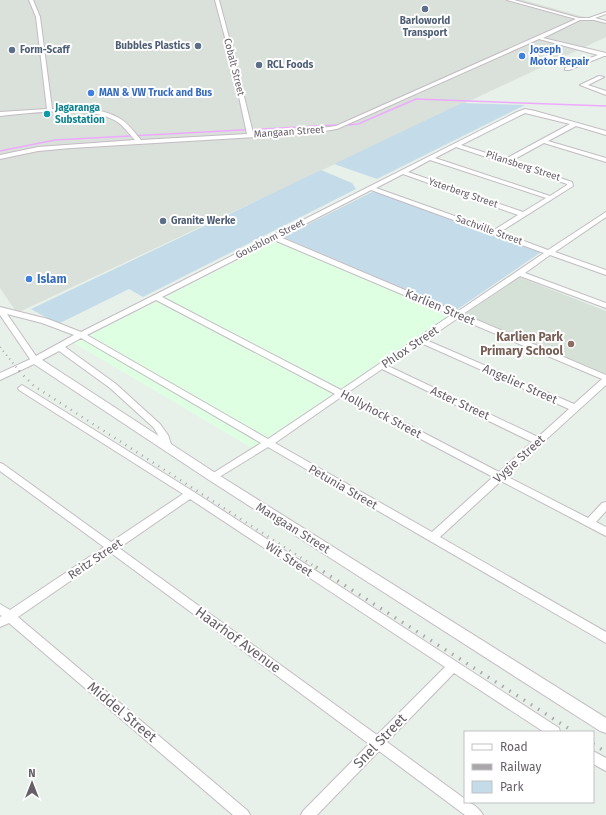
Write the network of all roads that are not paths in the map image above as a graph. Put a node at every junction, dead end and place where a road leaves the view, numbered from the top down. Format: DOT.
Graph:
graph roads {
  1 [pos="32,0"];
  2 [pos="217,0"];
  3 [pos="509,0"];
  4 [pos="606,13"];
  5 [pos="591,18"];
  6 [pos="580,19"];
  7 [pos="606,22"];
  8 [pos="539,38"];
  9 [pos="604,53"];
  10 [pos="567,69"];
  11 [pos="604,77"];
  12 [pos="606,93"];
  13 [pos="50,111"];
  14 [pos="0,114"];
  15 [pos="575,124"];
  16 [pos="606,133"];
  17 [pos="250,135"];
  18 [pos="139,141"];
  19 [pos="543,141"];
  20 [pos="456,145"];
  21 [pos="0,156"];
  22 [pos="429,158"];
  23 [pos="606,160"];
  24 [pos="507,161"];
  25 [pos="402,172"];
  26 [pos="371,188"];
  27 [pos="551,198"];
  28 [pos="606,214"];
  29 [pos="524,215"];
  30 [pos="496,232"];
  31 [pos="274,236"];
  32 [pos="549,253"];
  33 [pos="519,273"];
  34 [pos="606,273"];
  35 [pos="156,297"];
  36 [pos="606,306"];
  37 [pos="0,310"];
  38 [pos="456,314"];
  39 [pos="81,335"];
  40 [pos="420,340"];
  41 [pos="59,347"];
  42 [pos="35,360"];
  43 [pos="382,366"];
  44 [pos="0,377"];
  45 [pos="606,379"];
  46 [pos="22,388"];
  47 [pos="342,394"];
  48 [pos="575,408"];
  49 [pos="539,441"];
  50 [pos="268,443"];
  51 [pos="167,447"];
  52 [pos="0,466"];
  53 [pos="213,477"];
  54 [pos="499,477"];
  55 [pos="190,494"];
  56 [pos="606,505"];
  57 [pos="589,523"];
  58 [pos="606,532"];
  59 [pos="432,538"];
  60 [pos="111,548"];
  61 [pos="0,608"];
  62 [pos="5,620"];
  63 [pos="606,638"];
  64 [pos="453,666"];
  65 [pos="606,726"];
  66 [pos="552,731"];
  67 [pos="378,743"];
  68 [pos="594,758"];
  69 [pos="606,765"];
  70 [pos="243,815"];
  71 [pos="308,815"];
  72 [pos="476,815"];
  1 -- 13 [label="street"];
  2 -- 17 [label="street, Cobalt Street"];
  3 -- 6 [label="street"];
  4 -- 5 [label="street"];
  5 -- 6 [label="street"];
  5 -- 7 [label="street"];
  6 -- 8 [label="street, Mangaan Street"];
  8 -- 9 [label="street"];
  8 -- 17 [label="street, Mangaan Street"];
  9 -- 10 [label="street"];
  11 -- 12 [label="street"];
  13 -- 14 [label="street"];
  13 -- 18 [label="street"];
  15 -- 16 [label="street"];
  15 -- 19 [label="street"];
  15 -- 20 [label="street, Gousblom Street"];
  17 -- 18 [label="street, Mangaan Street"];
  18 -- 21 [label="street, Mangaan Street"];
  19 -- 23 [label="street"];
  19 -- 24 [label="street"];
  20 -- 22 [label="street, Gousblom Street"];
  20 -- 24 [label="street, Pilansberg Street"];
  22 -- 25 [label="street, Gousblom Street"];
  22 -- 27 [label="street"];
  24 -- 27 [label="street, Pilansberg Street"];
  25 -- 26 [label="street, Gousblom Street"];
  25 -- 29 [label="street, Ysterberg Street"];
  26 -- 30 [label="street, Sachville Street"];
  26 -- 31 [label="street, Gousblom Street"];
  27 -- 29 [label="street, Pilansberg Street"];
  28 -- 32 [label="street, Phlox Street"];
  29 -- 30 [label="street, Pilansberg Street"];
  30 -- 32 [label="street, Sachville Street"];
  31 -- 35 [label="street, Gousblom Street"];
  31 -- 38 [label="street, Karlien Street"];
  32 -- 33 [label="street, Phlox Street"];
  32 -- 34 [label="street, Sachville Street"];
  33 -- 36 [label="street"];
  33 -- 38 [label="street, Phlox Street"];
  35 -- 39 [label="street, Gousblom Street"];
  35 -- 47 [label="street, Hollyhock Street"];
  37 -- 39 [label="street, Petunia Street"];
  37 -- 42 [label="street, Mangaan Street"];
  38 -- 40 [label="street, Phlox Street"];
  38 -- 45 [label="street, Karlien Street"];
  39 -- 41 [label="street, Gousblom Street"];
  39 -- 50 [label="street, Petunia Street"];
  40 -- 43 [label="street, Phlox Street"];
  40 -- 48 [label="street, Angelier Street"];
  41 -- 42 [label="street, Gousblom Street"];
  41 -- 51 [label="street"];
  42 -- 44 [label="street, Gousblom Street"];
  42 -- 51 [label="street, Mangaan Street"];
  43 -- 47 [label="street, Phlox Street"];
  43 -- 49 [label="street, Aster Street"];
  45 -- 48 [label="street, Vygie Street"];
  46 -- 55 [label="street, Wit Street"];
  47 -- 50 [label="street, Phlox Street"];
  47 -- 54 [label="street, Hollyhock Street"];
  48 -- 49 [label="street, Vygie Street"];
  49 -- 54 [label="street, Vygie Street"];
  50 -- 53 [label="street, Phlox Street"];
  50 -- 59 [label="street, Petunia Street"];
  51 -- 53 [label="street, Mangaan Street"];
  52 -- 60 [label="street, Haarhof Avenue"];
  53 -- 65 [label="street, Mangaan Street"];
  54 -- 57 [label="street, Hollyhock Street"];
  54 -- 59 [label="street, Vygie Street"];
  55 -- 60 [label="street, Reitz Street"];
  55 -- 64 [label="street, Wit Street"];
  56 -- 57 [label="street"];
  57 -- 58 [label="street, Hollyhock Street"];
  59 -- 63 [label="street, Petunia Street"];
  60 -- 62 [label="street, Reitz Street"];
  60 -- 67 [label="street, Haarhof Avenue"];
  61 -- 62 [label="street, Middel Street"];
  62 -- 70 [label="street, Middel Street"];
  64 -- 66 [label="street, Wit Street"];
  64 -- 67 [label="street, Snel Street"];
  67 -- 71 [label="street, Snel Street"];
  67 -- 72 [label="street, Haarhof Avenue"];
  68 -- 69 [label="street"];
}
